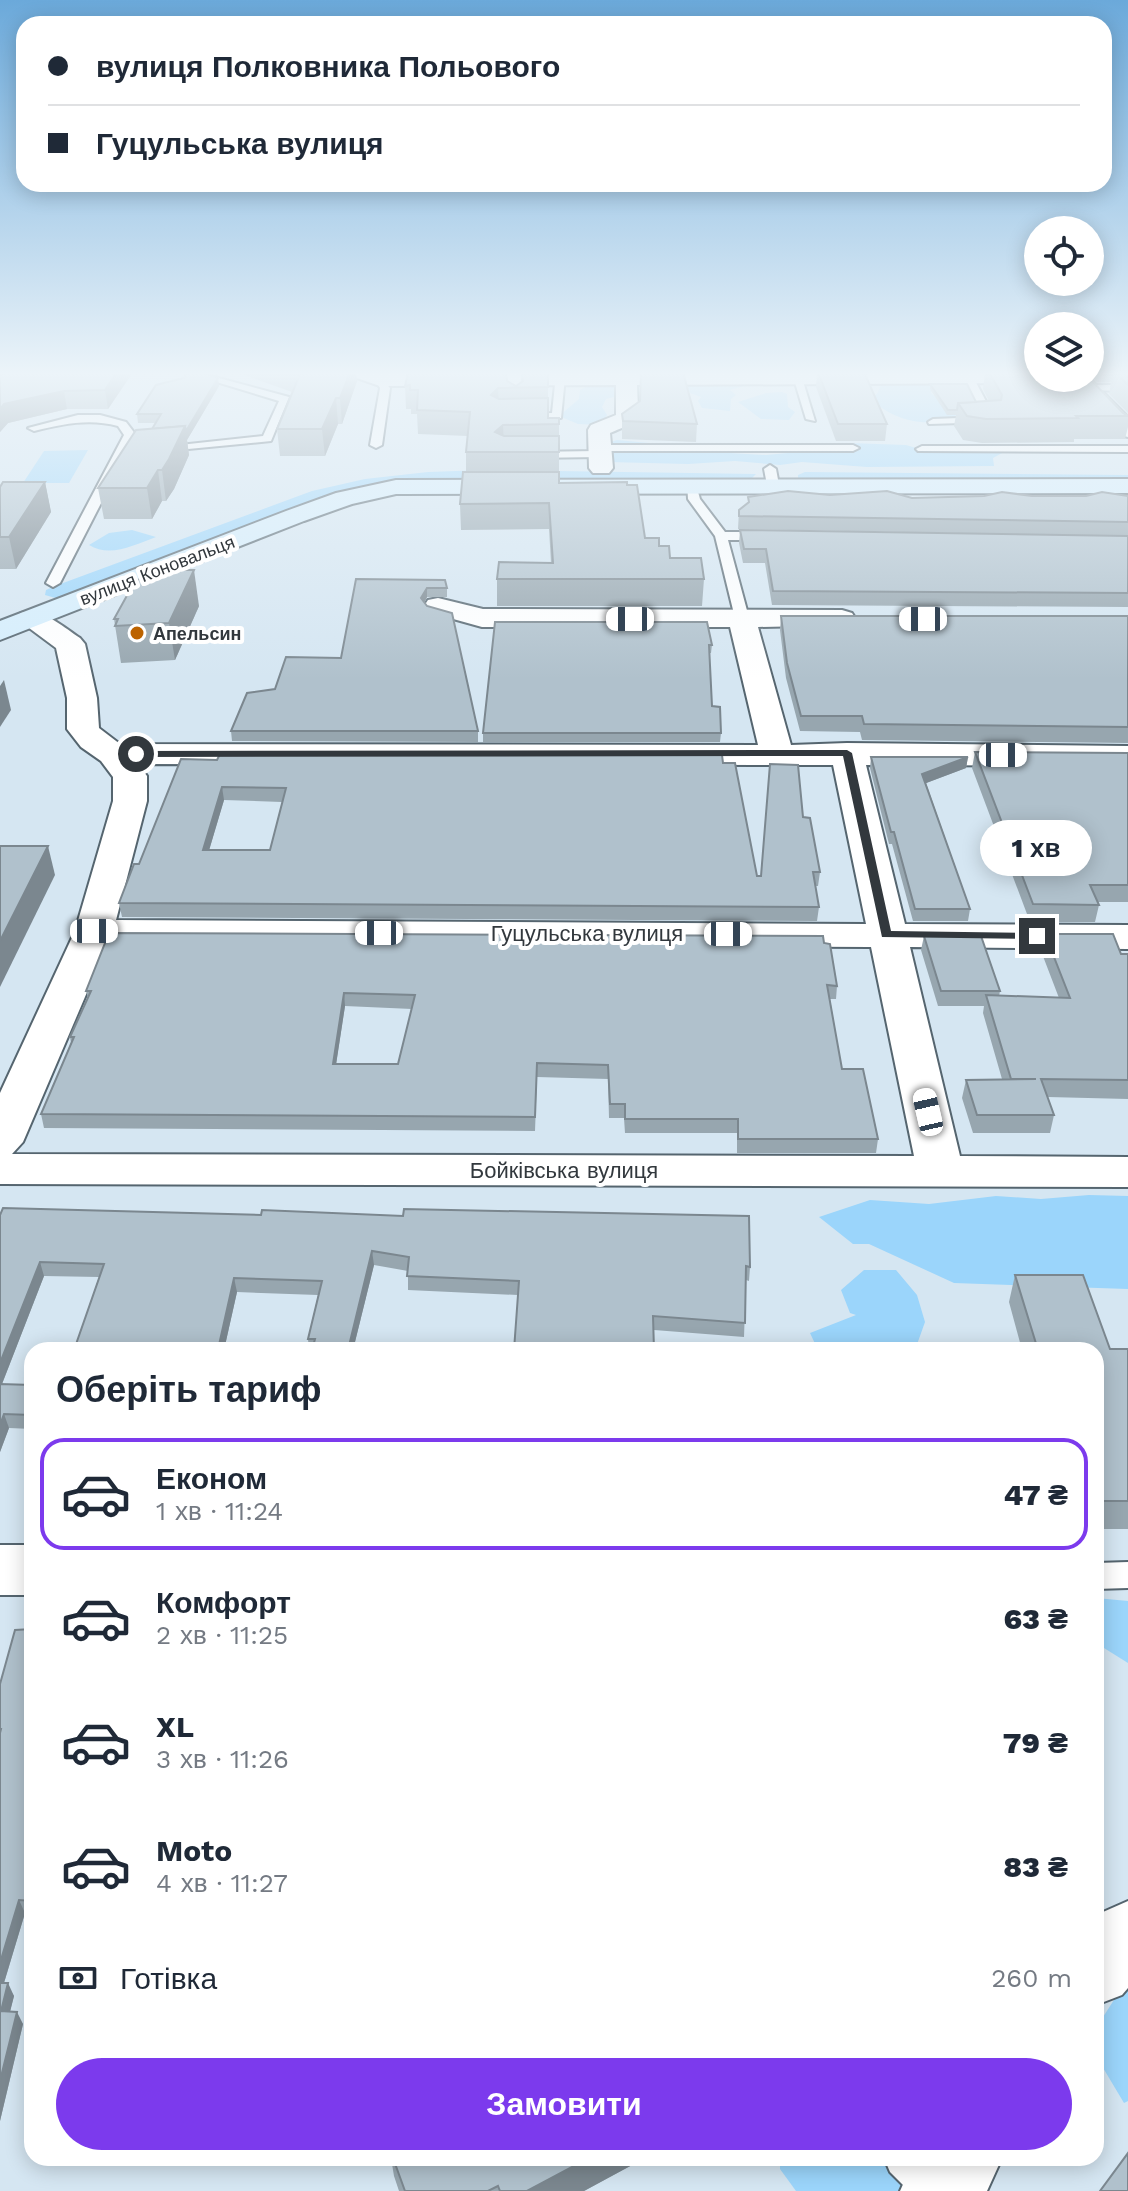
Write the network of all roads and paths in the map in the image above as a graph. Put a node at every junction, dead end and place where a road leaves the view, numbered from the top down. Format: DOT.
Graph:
graph roads {
  1 [pos="110,474"];
  2 [pos="385,474"];
  3 [pos="748,474"];
  4 [pos="968,474"];
  5 [pos="772,477"];
  6 [pos="691,484"];
  7 [pos="1128,486"];
  8 [pos="277,497"];
  9 [pos="721,536"];
  10 [pos="778,537"];
  11 [pos="81,572"];
  12 [pos="53,583"];
  13 [pos="21,605"];
  14 [pos="438,606"];
  15 [pos="742,618"];
  16 [pos="863,619"];
  17 [pos="0,631"];
  18 [pos="776,753"];
  19 [pos="847,753"];
  20 [pos="113,754"];
  21 [pos="1128,756"];
  22 [pos="94,931"];
  23 [pos="886,935"];
  24 [pos="1128,937"];
  25 [pos="0,1142"];
  26 [pos="0,1169"];
  27 [pos="941,1172"];
  28 [pos="1128,1172"];
  29 [pos="0,1570"];
  30 [pos="24,1570"];
  31 [pos="1128,1575"];
  32 [pos="1104,1576"];
  33 [pos="1128,1937"];
  34 [pos="1104,1961"];
  35 [pos="912,2166"];
  36 [pos="957,2166"];
  37 [pos="939,2191"];
  1 -- 12 [label="lane"];
  2 -- 8 [label="main road, вулиця Коновальця"];
  3 -- 5 [label="main road, вулиця Коновальця"];
  4 -- 5 [label="main road, вулиця Коновальця"];
  5 -- 6 [label="main road, вулиця Коновальця"];
  5 -- 7 [label="main road, вулиця Коновальця"];
  6 -- 9 [label="lane"];
  6 -- 13 [label="main road, вулиця Коновальця"];
  9 -- 10 [label="lane"];
  9 -- 15 [label="lane"];
  11 -- 12 [label="main road, вулиця Коновальця"];
  12 -- 13 [label="main road, вулиця Коновальця"];
  13 -- 17 [label="main road, вулиця Коновальця"];
  13 -- 20 [label="street"];
  14 -- 15 [label="street"];
  15 -- 16 [label="street"];
  15 -- 18 [label="street"];
  18 -- 19 [label="street"];
  18 -- 20 [label="street"];
  19 -- 21 [label="street"];
  19 -- 23 [label="street"];
  20 -- 22 [label="street"];
  22 -- 23 [label="street, Гуцульська вулиця"];
  22 -- 25 [label="street"];
  23 -- 24 [label="street, Гуцульська вулиця"];
  23 -- 27 [label="street"];
  26 -- 27 [label="street, Бойківська вулиця"];
  27 -- 28 [label="street, Бойківська вулиця"];
  29 -- 30 [label="street"];
  31 -- 32 [label="lane"];
  33 -- 34 [label="street"];
  35 -- 37 [label="lane"];
  36 -- 37 [label="street"];
}
